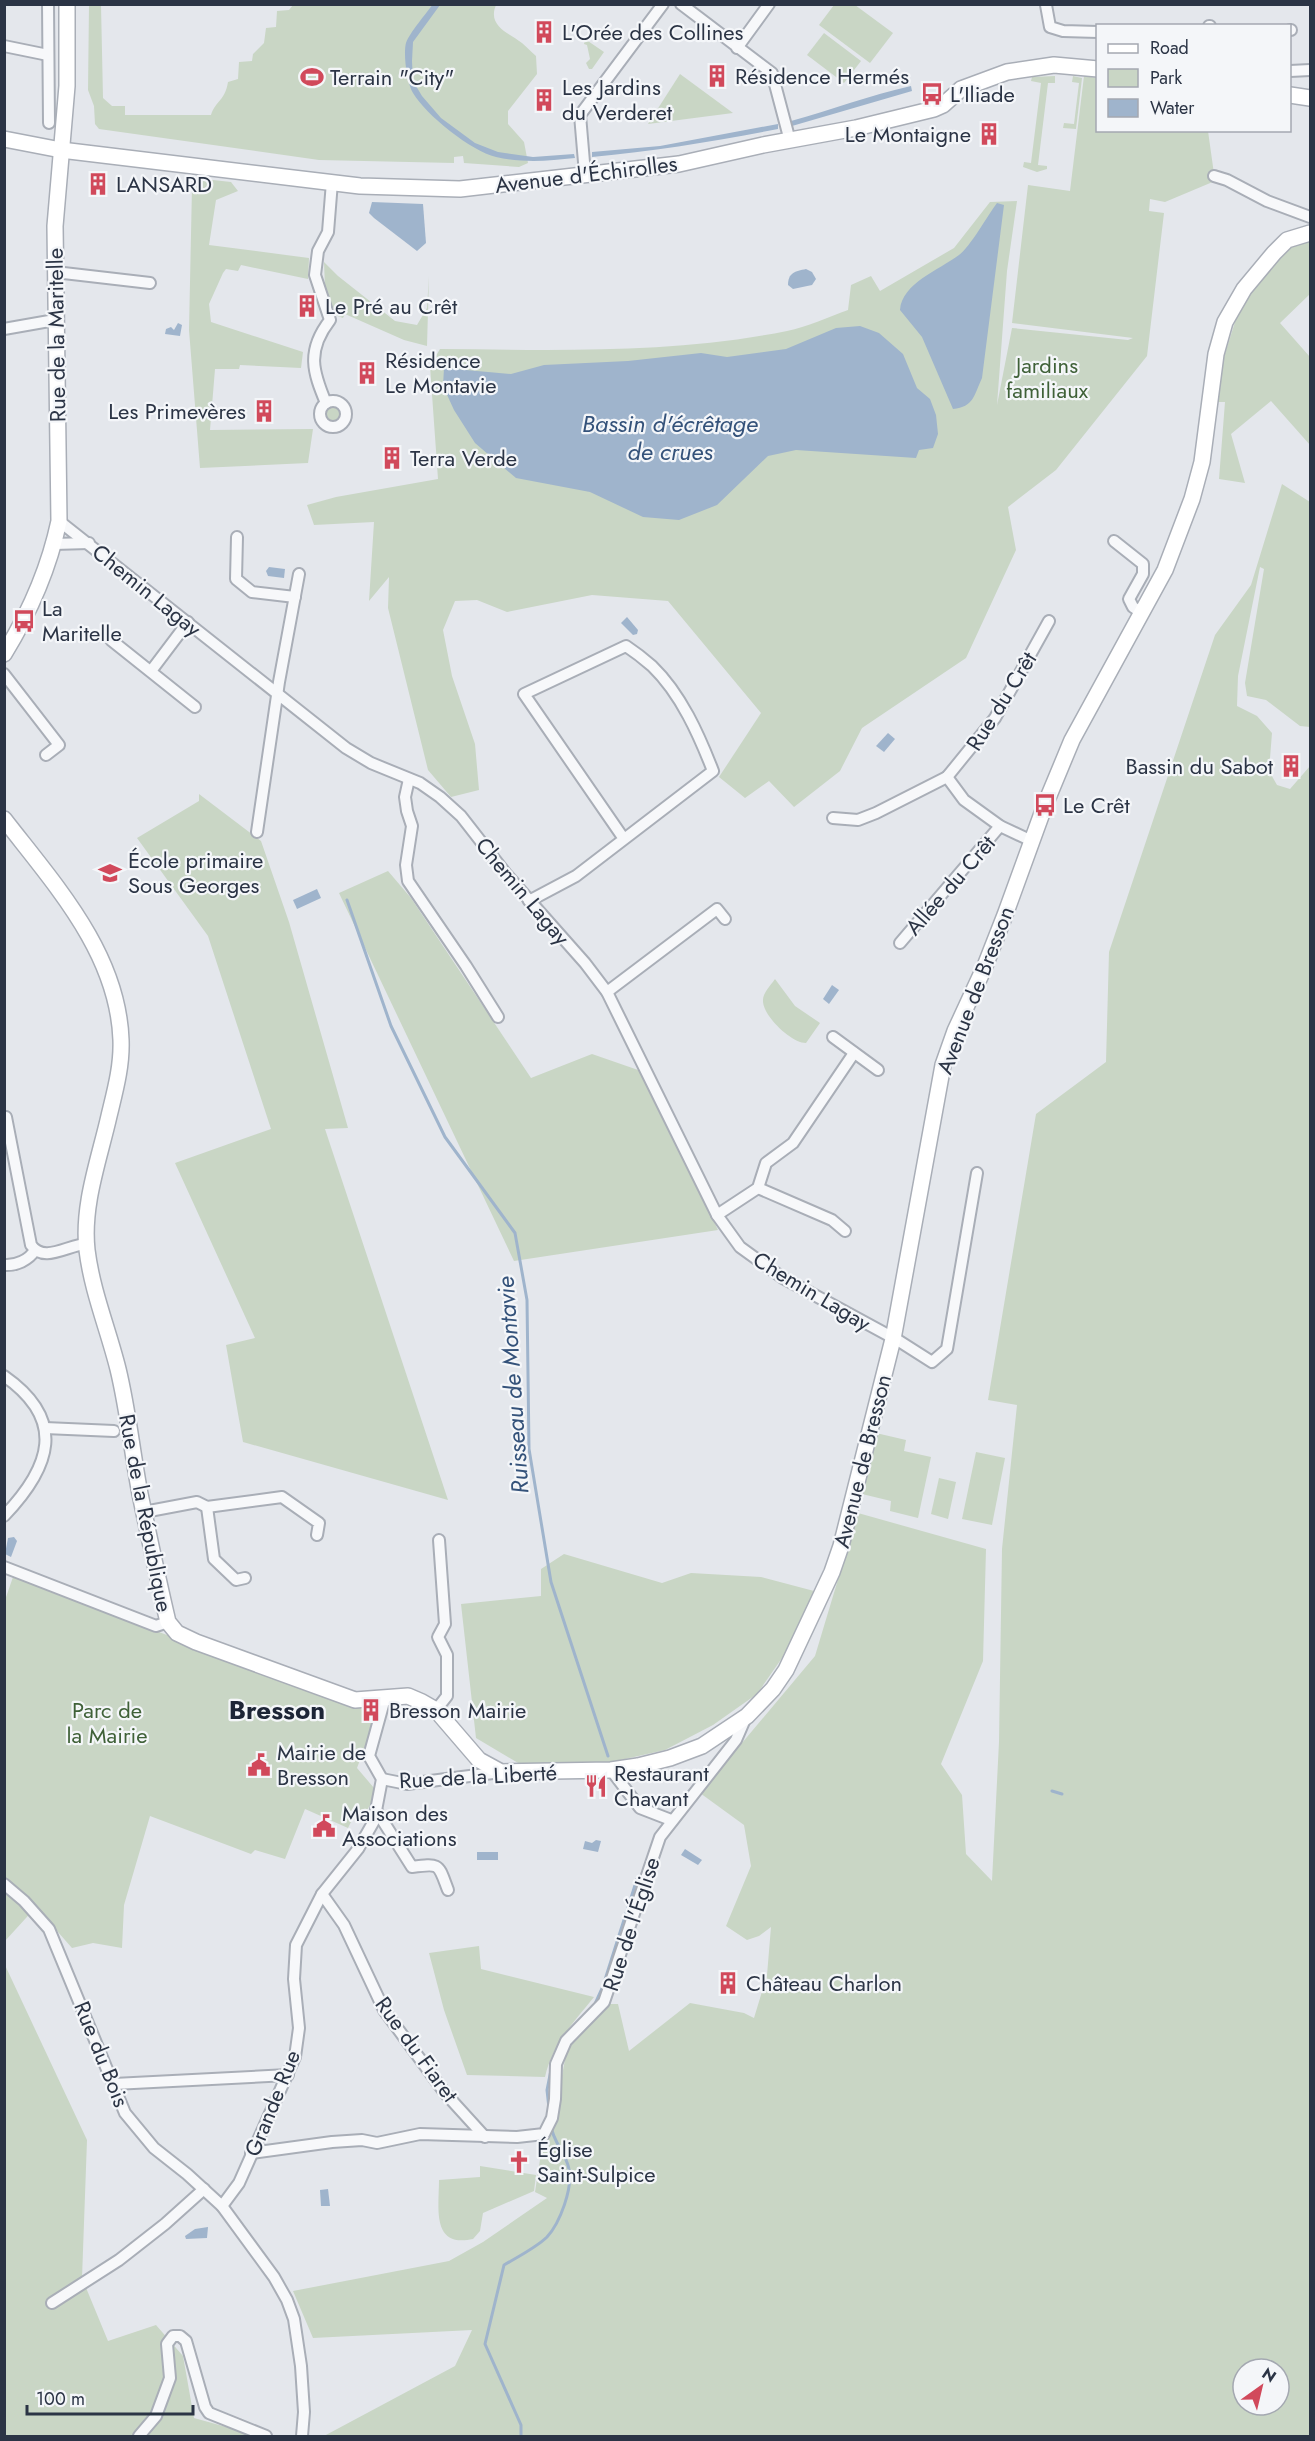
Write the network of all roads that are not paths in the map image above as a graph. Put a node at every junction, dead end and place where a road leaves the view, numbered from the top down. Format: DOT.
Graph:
graph roads {
  1 [pos="48,4"];
  2 [pos="67,4"];
  3 [pos="76,4"];
  4 [pos="663,4"];
  5 [pos="681,4"];
  6 [pos="769,4"];
  7 [pos="1046,5"];
  8 [pos="1096,32"];
  9 [pos="4,46"];
  10 [pos="737,48"];
  11 [pos="48,55"];
  12 [pos="1096,69"];
  13 [pos="1311,70"];
  14 [pos="1291,71"];
  15 [pos="1291,95"];
  16 [pos="1311,98"];
  17 [pos="49,123"];
  18 [pos="789,137"];
  19 [pos="4,138"];
  20 [pos="61,150"];
  21 [pos="584,169"];
  22 [pos="1214,176"];
  23 [pos="332,182"];
  24 [pos="1311,217"];
  25 [pos="1311,233"];
  26 [pos="55,272"];
  27 [pos="150,283"];
  28 [pos="55,320"];
  29 [pos="4,329"];
  30 [pos="326,403"];
  31 [pos="59,520"];
  32 [pos="237,537"];
  33 [pos="1114,541"];
  34 [pos="89,543"];
  35 [pos="54,544"];
  36 [pos="299,574"];
  37 [pos="295,597"];
  38 [pos="1142,613"];
  39 [pos="1049,621"];
  40 [pos="188,622"];
  41 [pos="111,640"];
  42 [pos="4,654"];
  43 [pos="151,671"];
  44 [pos="4,674"];
  45 [pos="279,694"];
  46 [pos="195,707"];
  47 [pos="46,754"];
  48 [pos="947,777"];
  49 [pos="409,779"];
  50 [pos="833,818"];
  51 [pos="4,819"];
  52 [pos="1000,826"];
  53 [pos="257,832"];
  54 [pos="624,839"];
  55 [pos="1032,841"];
  56 [pos="529,901"];
  57 [pos="725,919"];
  58 [pos="900,943"];
  59 [pos="608,992"];
  60 [pos="498,1017"];
  61 [pos="833,1037"];
  62 [pos="854,1053"];
  63 [pos="878,1070"];
  64 [pos="6,1117"];
  65 [pos="977,1173"];
  66 [pos="758,1188"];
  67 [pos="717,1215"];
  68 [pos="845,1231"];
  69 [pos="87,1244"];
  70 [pos="35,1250"];
  71 [pos="4,1265"];
  72 [pos="893,1339"];
  73 [pos="4,1376"];
  74 [pos="45,1428"];
  75 [pos="114,1431"];
  76 [pos="207,1507"];
  77 [pos="144,1512"];
  78 [pos="4,1516"];
  79 [pos="317,1535"];
  80 [pos="439,1540"];
  81 [pos="4,1567"];
  82 [pos="245,1578"];
  83 [pos="168,1622"];
  84 [pos="385,1698"];
  85 [pos="436,1710"];
  86 [pos="747,1716"];
  87 [pos="611,1770"];
  88 [pos="501,1772"];
  89 [pos="382,1779"];
  90 [pos="376,1810"];
  91 [pos="670,1820"];
  92 [pos="4,1884"];
  93 [pos="448,1890"];
  94 [pos="322,1894"];
  95 [pos="288,2075"];
  96 [pos="114,2084"];
  97 [pos="485,2137"];
  98 [pos="251,2153"];
  99 [pos="204,2189"];
  100 [pos="222,2206"];
  101 [pos="52,2303"];
  102 [pos="139,2436"];
  103 [pos="266,2436"];
  104 [pos="302,2436"];
  1 -- 11 [label="street"];
  2 -- 20 [label="street"];
  3 -- 20 [label="street"];
  4 -- 21 [label="street"];
  5 -- 10 [label="street"];
  6 -- 10 [label="street"];
  7 -- 8 [label="street"];
  9 -- 11 [label="street"];
  10 -- 18 [label="street"];
  11 -- 17 [label="street"];
  12 -- 18 [label="street, Avenue d'Échirolles"];
  13 -- 14 [label="street"];
  15 -- 16 [label="street"];
  18 -- 21 [label="street, Avenue d'Échirolles"];
  19 -- 20 [label="street, Avenue d'Échirolles"];
  20 -- 23 [label="street, Avenue d'Échirolles"];
  20 -- 26 [label="street, Rue de la Maritelle"];
  21 -- 23 [label="street, Avenue d'Échirolles"];
  22 -- 24 [label="street"];
  23 -- 30 [label="street"];
  25 -- 38 [label="street, Avenue de Bresson"];
  26 -- 27 [label="street"];
  26 -- 28 [label="street, Rue de la Maritelle"];
  28 -- 29 [label="street"];
  28 -- 31 [label="street, Rue de la Maritelle"];
  31 -- 34 [label="street, Chemin Lagay"];
  31 -- 35 [label="street"];
  32 -- 37 [label="street"];
  33 -- 38 [label="street"];
  34 -- 35 [label="street"];
  34 -- 40 [label="street, Chemin Lagay"];
  35 -- 42 [label="street"];
  36 -- 37 [label="street"];
  37 -- 45 [label="street"];
  38 -- 55 [label="street, Avenue de Bresson"];
  39 -- 48 [label="street, Rue du Crêt"];
  40 -- 43 [label="street"];
  40 -- 45 [label="street, Chemin Lagay"];
  41 -- 43 [label="street"];
  43 -- 46 [label="street"];
  44 -- 47 [label="street"];
  45 -- 49 [label="street, Chemin Lagay"];
  45 -- 53 [label="street"];
  48 -- 50 [label="street, Rue du Crêt"];
  48 -- 52 [label="street"];
  49 -- 56 [label="street, Chemin Lagay"];
  49 -- 60 [label="street"];
  51 -- 69 [label="street, Rue de la République"];
  52 -- 55 [label="street"];
  52 -- 58 [label="street, Allée du Crêt"];
  54 -- 54 [label="street"];
  54 -- 56 [label="street"];
  55 -- 72 [label="street, Avenue de Bresson"];
  56 -- 59 [label="street, Chemin Lagay"];
  57 -- 59 [label="street"];
  59 -- 67 [label="street, Chemin Lagay"];
  61 -- 62 [label="street"];
  62 -- 63 [label="street"];
  62 -- 66 [label="street"];
  64 -- 70 [label="street"];
  65 -- 72 [label="street, Chemin Lagay"];
  66 -- 67 [label="street"];
  66 -- 68 [label="street"];
  67 -- 72 [label="street, Chemin Lagay"];
  69 -- 70 [label="street"];
  69 -- 77 [label="street, Rue de la République"];
  70 -- 71 [label="street"];
  72 -- 86 [label="street, Avenue de Bresson"];
  73 -- 74 [label="street"];
  74 -- 75 [label="street"];
  74 -- 78 [label="street"];
  76 -- 77 [label="street"];
  76 -- 79 [label="street"];
  76 -- 82 [label="street"];
  77 -- 83 [label="street, Rue de la République"];
  80 -- 85 [label="street"];
  81 -- 83 [label="street"];
  83 -- 84 [label="street, Rue de la République"];
  84 -- 85 [label="street, Rue de la République"];
  84 -- 89 [label="street"];
  85 -- 88 [label="street, Rue de la République"];
  86 -- 87 [label="street, Avenue de Bresson"];
  86 -- 91 [label="street, Rue de l'Église"];
  87 -- 88 [label="street, Rue de la Liberté"];
  87 -- 91 [label="street"];
  88 -- 89 [label="street, Rue de la Liberté"];
  89 -- 90 [label="street, Grande Rue"];
  90 -- 93 [label="street"];
  90 -- 94 [label="street, Grande Rue"];
  91 -- 97 [label="street, Rue de l'Église"];
  92 -- 96 [label="street, Rue du Bois"];
  94 -- 95 [label="street, Grande Rue"];
  94 -- 97 [label="street, Rue du Fiaret"];
  95 -- 96 [label="street"];
  95 -- 98 [label="street, Grande Rue"];
  96 -- 99 [label="street, Rue du Bois"];
  97 -- 98 [label="street, Rue de l'Église"];
  98 -- 100 [label="street, Grande Rue"];
  99 -- 100 [label="street, Rue du Bois"];
  99 -- 101 [label="street"];
  100 -- 104 [label="street, Rue du Bois"];
  102 -- 103 [label="street"];
}
